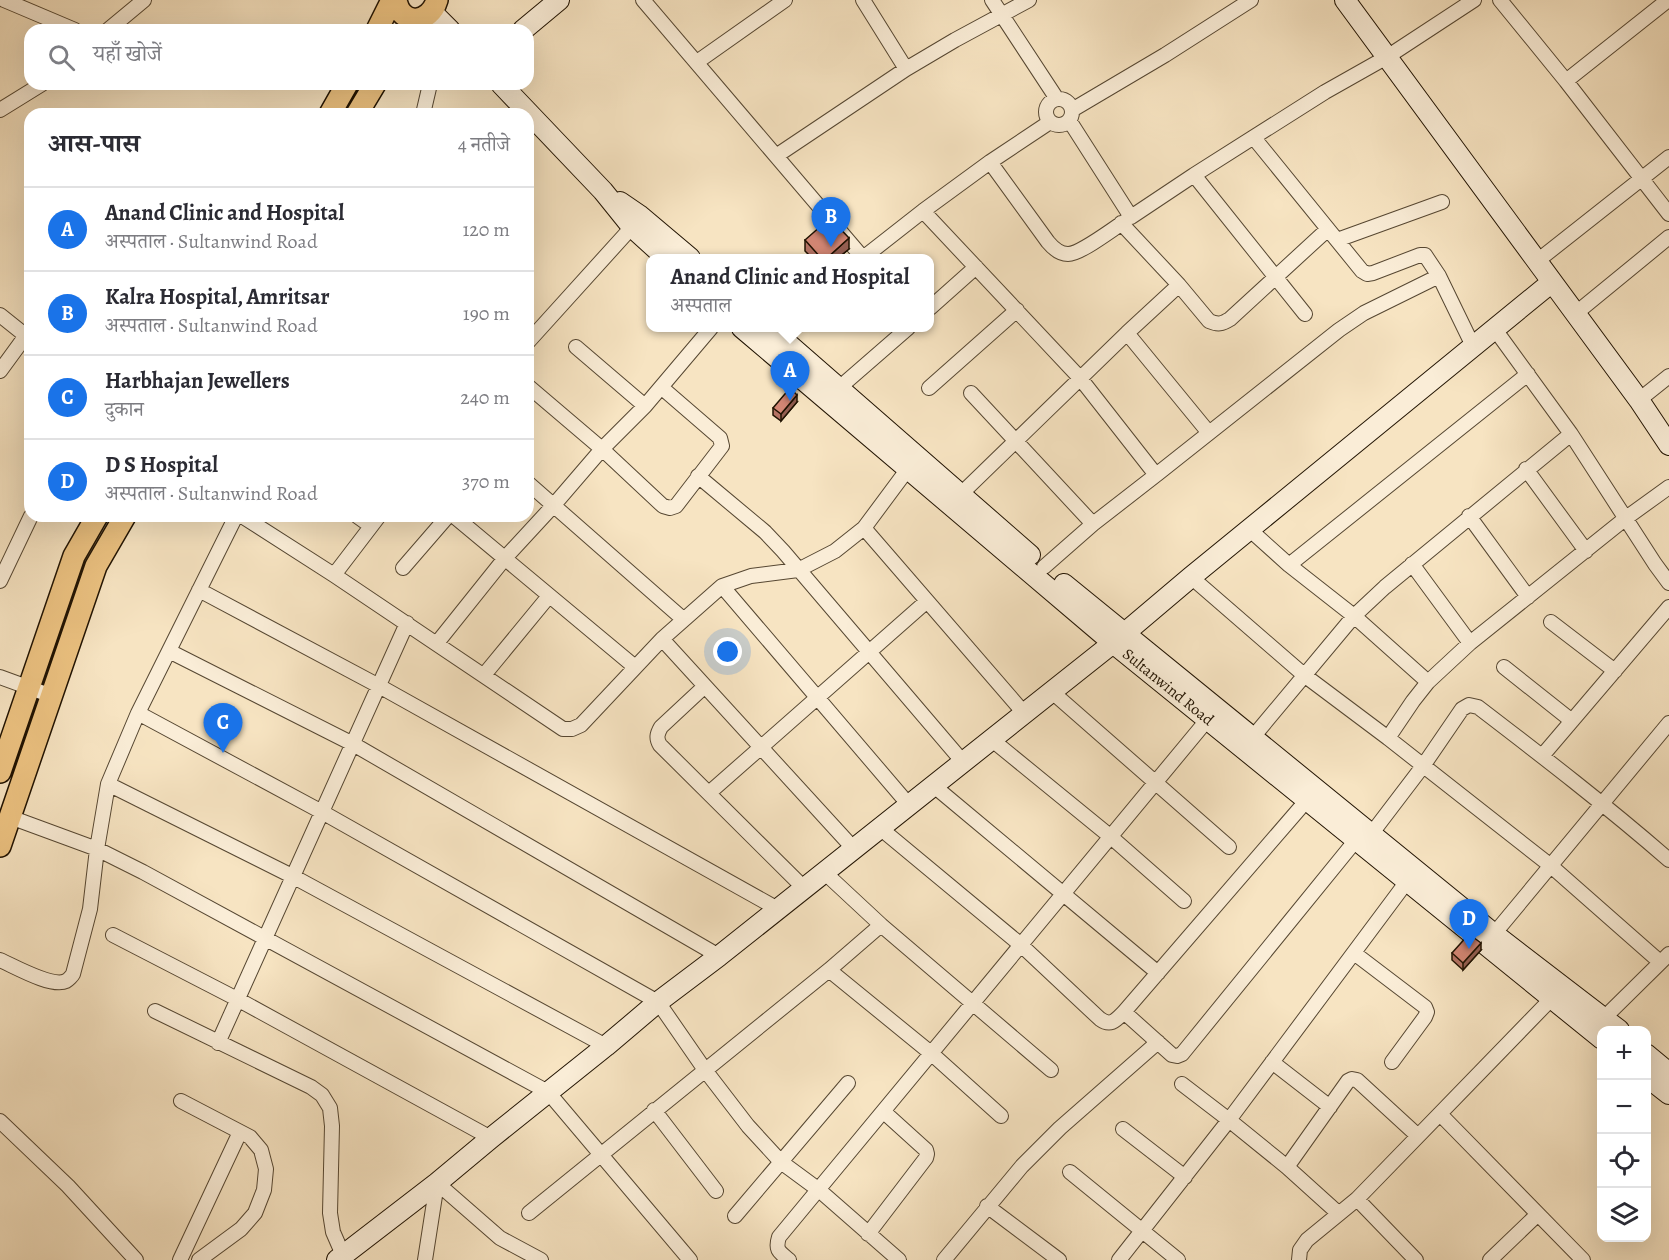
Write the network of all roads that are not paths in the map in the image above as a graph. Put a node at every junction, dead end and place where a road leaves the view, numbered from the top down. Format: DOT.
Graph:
graph roads {
  1 [pos="4,0"];
  2 [pos="144,0"];
  3 [pos="394,0"];
  4 [pos="559,0"];
  5 [pos="643,0"];
  6 [pos="785,0"];
  7 [pos="863,0"];
  8 [pos="992,0"];
  9 [pos="1029,0"];
  10 [pos="1251,0"];
  11 [pos="1345,0"];
  12 [pos="1474,0"];
  13 [pos="1500,0"];
  14 [pos="1668,0"];
  15 [pos="1229,6"];
  16 [pos="1002,15"];
  17 [pos="435,16"];
  18 [pos="61,24"];
  19 [pos="115,24"];
  20 [pos="380,24"];
  21 [pos="530,24"];
  22 [pos="1387,57"];
  23 [pos="697,62"];
  24 [pos="906,69"];
  25 [pos="1566,81"];
  26 [pos="32,90"];
  27 [pos="344,90"];
  28 [pos="371,90"];
  29 [pos="429,90"];
  30 [pos="507,90"];
  31 [pos="1057,99"];
  32 [pos="333,108"];
  33 [pos="361,108"];
  34 [pos="424,108"];
  35 [pos="524,108"];
  36 [pos="0,110"];
  37 [pos="1070,115"];
  38 [pos="534,119"];
  39 [pos="1050,123"];
  40 [pos="1254,138"];
  41 [pos="776,156"];
  42 [pos="1669,157"];
  43 [pos="990,162"];
  44 [pos="1194,175"];
  45 [pos="1642,179"];
  46 [pos="603,191"];
  47 [pos="1442,202"];
  48 [pos="923,211"];
  49 [pos="1669,214"];
  50 [pos="1126,220"];
  51 [pos="632,227"];
  52 [pos="1332,234"];
  53 [pos="1669,237"];
  54 [pos="662,254"];
  55 [pos="685,254"];
  56 [pos="860,254"];
  57 [pos="868,254"];
  58 [pos="1536,262"];
  59 [pos="976,267"];
  60 [pos="1275,276"];
  61 [pos="1438,276"];
  62 [pos="1552,282"];
  63 [pos="1179,285"];
  64 [pos="934,304"];
  65 [pos="1017,310"];
  66 [pos="1305,314"];
  67 [pos="1575,314"];
  68 [pos="0,315"];
  69 [pos="1494,328"];
  70 [pos="24,332"];
  71 [pos="707,332"];
  72 [pos="902,332"];
  73 [pos="534,333"];
  74 [pos="1127,333"];
  75 [pos="775,334"];
  76 [pos="24,341"];
  77 [pos="1473,346"];
  78 [pos="576,347"];
  79 [pos="0,371"];
  80 [pos="1528,374"];
  81 [pos="1669,376"];
  82 [pos="1080,378"];
  83 [pos="661,387"];
  84 [pos="839,388"];
  85 [pos="929,388"];
  86 [pos="534,391"];
  87 [pos="971,393"];
  88 [pos="1639,400"];
  89 [pos="645,406"];
  90 [pos="1209,433"];
  91 [pos="1570,434"];
  92 [pos="1016,440"];
  93 [pos="1669,445"];
  94 [pos="602,450"];
  95 [pos="913,463"];
  96 [pos="1526,469"];
  97 [pos="1156,475"];
  98 [pos="698,476"];
  99 [pos="1669,487"];
  100 [pos="534,489"];
  101 [pos="961,494"];
  102 [pos="553,506"];
  103 [pos="1470,516"];
  104 [pos="1626,518"];
  105 [pos="28,522"];
  106 [pos="94,522"];
  107 [pos="122,522"];
  108 [pos="233,522"];
  109 [pos="252,522"];
  110 [pos="374,522"];
  111 [pos="443,522"];
  112 [pos="461,522"];
  113 [pos="1093,524"];
  114 [pos="864,528"];
  115 [pos="1250,529"];
  116 [pos="1586,551"];
  117 [pos="505,558"];
  118 [pos="1412,564"];
  119 [pos="1289,565"];
  120 [pos="1044,567"];
  121 [pos="403,568"];
  122 [pos="798,570"];
  123 [pos="334,574"];
  124 [pos="1191,577"];
  125 [pos="0,581"];
  126 [pos="1669,583"];
  127 [pos="722,586"];
  128 [pos="199,590"];
  129 [pos="549,596"];
  130 [pos="1528,597"];
  131 [pos="927,601"];
  132 [pos="1669,608"];
  133 [pos="1354,616"];
  134 [pos="683,619"];
  135 [pos="1551,622"];
  136 [pos="407,623"];
  137 [pos="1119,638"];
  138 [pos="662,639"];
  139 [pos="437,643"];
  140 [pos="1470,643"];
  141 [pos="169,651"];
  142 [pos="869,653"];
  143 [pos="635,667"];
  144 [pos="1504,667"];
  145 [pos="1615,671"];
  146 [pos="484,675"];
  147 [pos="1304,675"];
  148 [pos="0,676"];
  149 [pos="1428,682"];
  150 [pos="379,686"];
  151 [pos="705,686"];
  152 [pos="29,687"];
  153 [pos="1051,692"];
  154 [pos="52,696"];
  155 [pos="817,697"];
  156 [pos="138,713"];
  157 [pos="1024,713"];
  158 [pos="1208,719"];
  159 [pos="1572,721"];
  160 [pos="1669,723"];
  161 [pos="1253,737"];
  162 [pos="1388,738"];
  163 [pos="991,739"];
  164 [pos="353,744"];
  165 [pos="761,747"];
  166 [pos="1542,756"];
  167 [pos="963,762"];
  168 [pos="1423,766"];
  169 [pos="0,772"];
  170 [pos="1155,783"];
  171 [pos="108,784"];
  172 [pos="934,786"];
  173 [pos="709,793"];
  174 [pos="1307,800"];
  175 [pos="1602,803"];
  176 [pos="909,805"];
  177 [pos="322,812"];
  178 [pos="10,817"];
  179 [pos="880,828"];
  180 [pos="1364,836"];
  181 [pos="1111,837"];
  182 [pos="0,846"];
  183 [pos="1229,847"];
  184 [pos="97,849"];
  185 [pos="854,849"];
  186 [pos="1667,853"];
  187 [pos="1551,866"];
  188 [pos="824,872"];
  189 [pos="1412,875"];
  190 [pos="294,877"];
  191 [pos="804,888"];
  192 [pos="1064,893"];
  193 [pos="1184,901"];
  194 [pos="778,909"];
  195 [pos="881,925"];
  196 [pos="1494,934"];
  197 [pos="113,935"];
  198 [pos="265,940"];
  199 [pos="1021,945"];
  200 [pos="1354,953"];
  201 [pos="719,956"];
  202 [pos="1665,958"];
  203 [pos="0,960"];
  204 [pos="829,969"];
  205 [pos="1158,973"];
  206 [pos="1557,992"];
  207 [pos="239,1000"];
  208 [pos="658,1002"];
  209 [pos="973,1004"];
  210 [pos="155,1011"];
  211 [pos="1124,1012"];
  212 [pos="1612,1024"];
  213 [pos="1597,1034"];
  214 [pos="218,1042"];
  215 [pos="1158,1042"];
  216 [pos="606,1046"];
  217 [pos="932,1054"];
  218 [pos="1651,1057"];
  219 [pos="1272,1062"];
  220 [pos="1392,1062"];
  221 [pos="705,1070"];
  222 [pos="1051,1070"];
  223 [pos="1669,1073"];
  224 [pos="1651,1079"];
  225 [pos="848,1083"];
  226 [pos="1182,1084"];
  227 [pos="548,1092"];
  228 [pos="1669,1094"];
  229 [pos="181,1101"];
  230 [pos="1330,1107"];
  231 [pos="654,1110"];
  232 [pos="884,1112"];
  233 [pos="1440,1114"];
  234 [pos="1000,1116"];
  235 [pos="1229,1120"];
  236 [pos="0,1121"];
  237 [pos="1123,1129"];
  238 [pos="240,1132"];
  239 [pos="1418,1136"];
  240 [pos="491,1138"];
  241 [pos="601,1155"];
  242 [pos="781,1162"];
  243 [pos="1287,1167"];
  244 [pos="1070,1172"];
  245 [pos="1185,1178"];
  246 [pos="437,1183"];
  247 [pos="819,1190"];
  248 [pos="716,1191"];
  249 [pos="1357,1199"];
  250 [pos="987,1206"];
  251 [pos="529,1213"];
  252 [pos="1338,1213"];
  253 [pos="1538,1214"];
  254 [pos="735,1216"];
  255 [pos="1142,1231"];
  256 [pos="868,1234"];
  257 [pos="340,1258"];
  258 [pos="949,1258"];
  259 [pos="136,1260"];
  260 [pos="180,1260"];
  261 [pos="199,1260"];
  262 [pos="425,1260"];
  263 [pos="541,1260"];
  264 [pos="690,1260"];
  265 [pos="789,1260"];
  266 [pos="899,1260"];
  267 [pos="1059,1260"];
  268 [pos="1119,1260"];
  269 [pos="1178,1260"];
  270 [pos="1299,1260"];
  271 [pos="1416,1260"];
  272 [pos="1490,1260"];
  273 [pos="1583,1260"];
  1 -- 18 [label="street"];
  2 -- 19 [label="street"];
  3 -- 17 [label="main road"];
  3 -- 20 [label="main road"];
  4 -- 21 [label="main road"];
  5 -- 23 [label="street"];
  6 -- 23 [label="street"];
  7 -- 24 [label="street"];
  8 -- 16 [label="street"];
  9 -- 16 [label="street"];
  10 -- 15 [label="street"];
  11 -- 22 [label="main road"];
  12 -- 22 [label="street"];
  13 -- 25 [label="street"];
  14 -- 25 [label="street"];
  15 -- 37 [label="street"];
  16 -- 24 [label="street"];
  16 -- 31 [label="street"];
  22 -- 40 [label="street"];
  22 -- 58 [label="main road"];
  23 -- 41 [label="street"];
  24 -- 41 [label="street"];
  25 -- 45 [label="street"];
  26 -- 36 [label="street"];
  27 -- 32 [label="main road"];
  28 -- 33 [label="main road"];
  29 -- 34 [label="street"];
  30 -- 35 [label="main road"];
  31 -- 37 [label="street"];
  31 -- 39 [label="street"];
  37 -- 39 [label="street"];
  37 -- 50 [label="street"];
  38 -- 46 [label="main road"];
  39 -- 43 [label="street"];
  40 -- 44 [label="street"];
  40 -- 52 [label="street"];
  41 -- 56 [label="street"];
  42 -- 45 [label="street"];
  43 -- 48 [label="street"];
  43 -- 50 [label="street"];
  44 -- 50 [label="street"];
  44 -- 60 [label="street"];
  45 -- 49 [label="street"];
  45 -- 58 [label="street"];
  46 -- 51 [label="main road"];
  46 -- 55 [label="main road"];
  47 -- 52 [label="street"];
  48 -- 57 [label="street"];
  48 -- 59 [label="street"];
  50 -- 63 [label="street"];
  51 -- 54 [label="main road"];
  51 -- 73 [label="street"];
  52 -- 60 [label="street"];
  52 -- 61 [label="street"];
  53 -- 67 [label="street"];
  58 -- 62 [label="main road"];
  59 -- 64 [label="street"];
  59 -- 65 [label="street"];
  60 -- 63 [label="street"];
  60 -- 66 [label="street"];
  61 -- 77 [label="street"];
  61 -- 90 [label="street"];
  62 -- 67 [label="main road"];
  62 -- 69 [label="main road"];
  63 -- 74 [label="street"];
  65 -- 82 [label="street"];
  65 -- 85 [label="street"];
  67 -- 88 [label="main road"];
  68 -- 70 [label="street"];
  69 -- 77 [label="main road"];
  69 -- 80 [label="street"];
  71 -- 83 [label="street"];
  72 -- 84 [label="street"];
  74 -- 82 [label="street"];
  74 -- 90 [label="street"];
  75 -- 84 [label="main road, Sultanwind Road"];
  75 -- 95 [label="main road, Sultanwind Road"];
  76 -- 79 [label="street"];
  77 -- 115 [label="main road"];
  78 -- 89 [label="street"];
  80 -- 91 [label="street"];
  80 -- 119 [label="street"];
  81 -- 88 [label="street"];
  82 -- 92 [label="street"];
  82 -- 97 [label="street"];
  83 -- 89 [label="street"];
  83 -- 98 [label="street"];
  84 -- 95 [label="main road, Sultanwind Road"];
  86 -- 94 [label="street"];
  87 -- 92 [label="street"];
  88 -- 93 [label="main road"];
  89 -- 94 [label="street"];
  90 -- 97 [label="street"];
  91 -- 96 [label="street"];
  91 -- 104 [label="street"];
  92 -- 101 [label="street"];
  92 -- 113 [label="street"];
  94 -- 98 [label="street"];
  94 -- 102 [label="street"];
  95 -- 101 [label="main road, Sultanwind Road"];
  95 -- 114 [label="street"];
  95 -- 137 [label="main road, Sultanwind Road"];
  96 -- 103 [label="street"];
  96 -- 116 [label="street"];
  97 -- 113 [label="street"];
  98 -- 122 [label="street"];
  99 -- 104 [label="street"];
  100 -- 102 [label="street"];
  101 -- 120 [label="main road, Sultanwind Road"];
  102 -- 117 [label="street"];
  102 -- 134 [label="street"];
  103 -- 118 [label="street"];
  103 -- 130 [label="street"];
  104 -- 116 [label="street"];
  104 -- 126 [label="street"];
  105 -- 125 [label="street"];
  106 -- 152 [label="main road"];
  107 -- 154 [label="main road"];
  108 -- 128 [label="street"];
  109 -- 123 [label="street"];
  110 -- 123 [label="street"];
  111 -- 121 [label="street"];
  112 -- 117 [label="street"];
  113 -- 120 [label="street"];
  114 -- 122 [label="street"];
  114 -- 131 [label="street"];
  115 -- 119 [label="street"];
  115 -- 124 [label="main road"];
  116 -- 130 [label="street"];
  117 -- 129 [label="street"];
  117 -- 139 [label="street"];
  118 -- 133 [label="street"];
  118 -- 140 [label="street"];
  119 -- 133 [label="street"];
  120 -- 137 [label="main road, Sultanwind Road"];
  122 -- 127 [label="street"];
  122 -- 142 [label="street"];
  123 -- 136 [label="street"];
  124 -- 137 [label="main road"];
  124 -- 147 [label="street"];
  127 -- 134 [label="street"];
  127 -- 155 [label="street"];
  128 -- 141 [label="street"];
  128 -- 150 [label="street"];
  129 -- 143 [label="street"];
  129 -- 146 [label="street"];
  130 -- 140 [label="street"];
  131 -- 142 [label="street"];
  131 -- 157 [label="street"];
  132 -- 145 [label="street"];
  133 -- 147 [label="street"];
  133 -- 149 [label="street"];
  134 -- 138 [label="street"];
  135 -- 145 [label="street"];
  136 -- 139 [label="street"];
  136 -- 150 [label="street"];
  137 -- 153 [label="main road"];
  137 -- 158 [label="main road, Sultanwind Road"];
  137 -- 161 [label="main road, Sultanwind Road"];
  138 -- 143 [label="street"];
  138 -- 151 [label="street"];
  139 -- 146 [label="street"];
  140 -- 149 [label="street"];
  141 -- 156 [label="street"];
  141 -- 164 [label="street"];
  142 -- 155 [label="street"];
  142 -- 167 [label="street"];
  143 -- 146 [label="street"];
  144 -- 159 [label="street"];
  145 -- 159 [label="street"];
  147 -- 161 [label="street"];
  147 -- 162 [label="street"];
  148 -- 152 [label="street"];
  149 -- 162 [label="street"];
  150 -- 164 [label="street"];
  150 -- 194 [label="street"];
  151 -- 165 [label="street"];
  151 -- 173 [label="street"];
  152 -- 154 [label="street"];
  152 -- 169 [label="main road"];
  153 -- 157 [label="main road"];
  153 -- 170 [label="street"];
  154 -- 178 [label="main road"];
  155 -- 165 [label="street"];
  155 -- 176 [label="street"];
  156 -- 171 [label="street"];
  156 -- 177 [label="street"];
  157 -- 163 [label="main road"];
  158 -- 170 [label="street"];
  158 -- 174 [label="main road, Sultanwind Road"];
  159 -- 166 [label="street"];
  160 -- 175 [label="street"];
  161 -- 180 [label="main road, Sultanwind Road"];
  162 -- 168 [label="street"];
  163 -- 167 [label="main road"];
  163 -- 181 [label="street"];
  164 -- 177 [label="street"];
  164 -- 201 [label="street"];
  165 -- 173 [label="street"];
  165 -- 185 [label="street"];
  166 -- 168 [label="street"];
  166 -- 175 [label="street"];
  167 -- 172 [label="main road"];
  168 -- 180 [label="street"];
  168 -- 187 [label="street"];
  170 -- 181 [label="street"];
  170 -- 183 [label="street"];
  171 -- 184 [label="street"];
  171 -- 190 [label="street"];
  172 -- 176 [label="main road"];
  172 -- 192 [label="street"];
  173 -- 191 [label="street"];
  174 -- 180 [label="main road, Sultanwind Road"];
  174 -- 205 [label="street"];
  175 -- 186 [label="street"];
  175 -- 187 [label="street"];
  176 -- 179 [label="main road"];
  177 -- 190 [label="street"];
  177 -- 208 [label="street"];
  178 -- 182 [label="main road"];
  178 -- 184 [label="street"];
  179 -- 185 [label="main road"];
  179 -- 199 [label="street"];
  180 -- 189 [label="main road, Sultanwind Road"];
  180 -- 215 [label="street"];
  181 -- 192 [label="street"];
  181 -- 193 [label="street"];
  184 -- 198 [label="street"];
  184 -- 203 [label="street"];
  185 -- 188 [label="main road"];
  187 -- 196 [label="street"];
  187 -- 202 [label="street"];
  188 -- 191 [label="main road"];
  188 -- 195 [label="street"];
  189 -- 196 [label="main road"];
  189 -- 200 [label="street"];
  189 -- 206 [label="main road, Sultanwind Road"];
  190 -- 198 [label="street"];
  190 -- 216 [label="street"];
  191 -- 194 [label="main road"];
  192 -- 199 [label="street"];
  192 -- 205 [label="street"];
  194 -- 201 [label="main road"];
  195 -- 204 [label="street"];
  195 -- 209 [label="street"];
  196 -- 206 [label="main road"];
  197 -- 207 [label="street"];
  198 -- 207 [label="street"];
  198 -- 227 [label="street"];
  199 -- 209 [label="street"];
  199 -- 211 [label="street"];
  200 -- 219 [label="street"];
  200 -- 220 [label="street"];
  201 -- 208 [label="main road"];
  202 -- 212 [label="street"];
  204 -- 217 [label="street"];
  204 -- 221 [label="street"];
  205 -- 211 [label="street"];
  206 -- 212 [label="main road"];
  206 -- 213 [label="main road, Sultanwind Road"];
  206 -- 233 [label="street"];
  207 -- 214 [label="street"];
  207 -- 240 [label="street"];
  208 -- 216 [label="main road"];
  208 -- 221 [label="street"];
  209 -- 217 [label="street"];
  209 -- 222 [label="street"];
  210 -- 214 [label="street"];
  211 -- 215 [label="street"];
  214 -- 257 [label="street"];
  215 -- 250 [label="street"];
  216 -- 227 [label="main road"];
  217 -- 232 [label="street"];
  217 -- 234 [label="street"];
  218 -- 223 [label="main road"];
  219 -- 230 [label="street"];
  219 -- 235 [label="street"];
  221 -- 231 [label="street"];
  221 -- 242 [label="street"];
  224 -- 228 [label="main road"];
  225 -- 242 [label="street"];
  226 -- 235 [label="street"];
  227 -- 240 [label="main road"];
  227 -- 241 [label="street"];
  229 -- 238 [label="street"];
  230 -- 239 [label="street"];
  230 -- 243 [label="street"];
  231 -- 241 [label="street"];
  231 -- 248 [label="street"];
  232 -- 247 [label="street"];
  232 -- 256 [label="street"];
  233 -- 239 [label="street"];
  233 -- 253 [label="street"];
  235 -- 243 [label="street"];
  235 -- 245 [label="street"];
  236 -- 259 [label="street"];
  237 -- 245 [label="street"];
  238 -- 260 [label="street"];
  238 -- 261 [label="street"];
  239 -- 249 [label="street"];
  240 -- 246 [label="main road"];
  241 -- 251 [label="street"];
  241 -- 264 [label="street"];
  242 -- 247 [label="street"];
  242 -- 254 [label="street"];
  243 -- 252 [label="street"];
  244 -- 255 [label="street"];
  245 -- 255 [label="street"];
  246 -- 257 [label="main road"];
  246 -- 262 [label="street"];
  246 -- 263 [label="street"];
  247 -- 256 [label="street"];
  247 -- 265 [label="street"];
  249 -- 252 [label="street"];
  249 -- 271 [label="street"];
  250 -- 258 [label="street"];
  250 -- 267 [label="street"];
  252 -- 270 [label="street"];
  253 -- 272 [label="street"];
  253 -- 273 [label="street"];
  255 -- 268 [label="street"];
  255 -- 269 [label="street"];
  256 -- 266 [label="street"];
}
